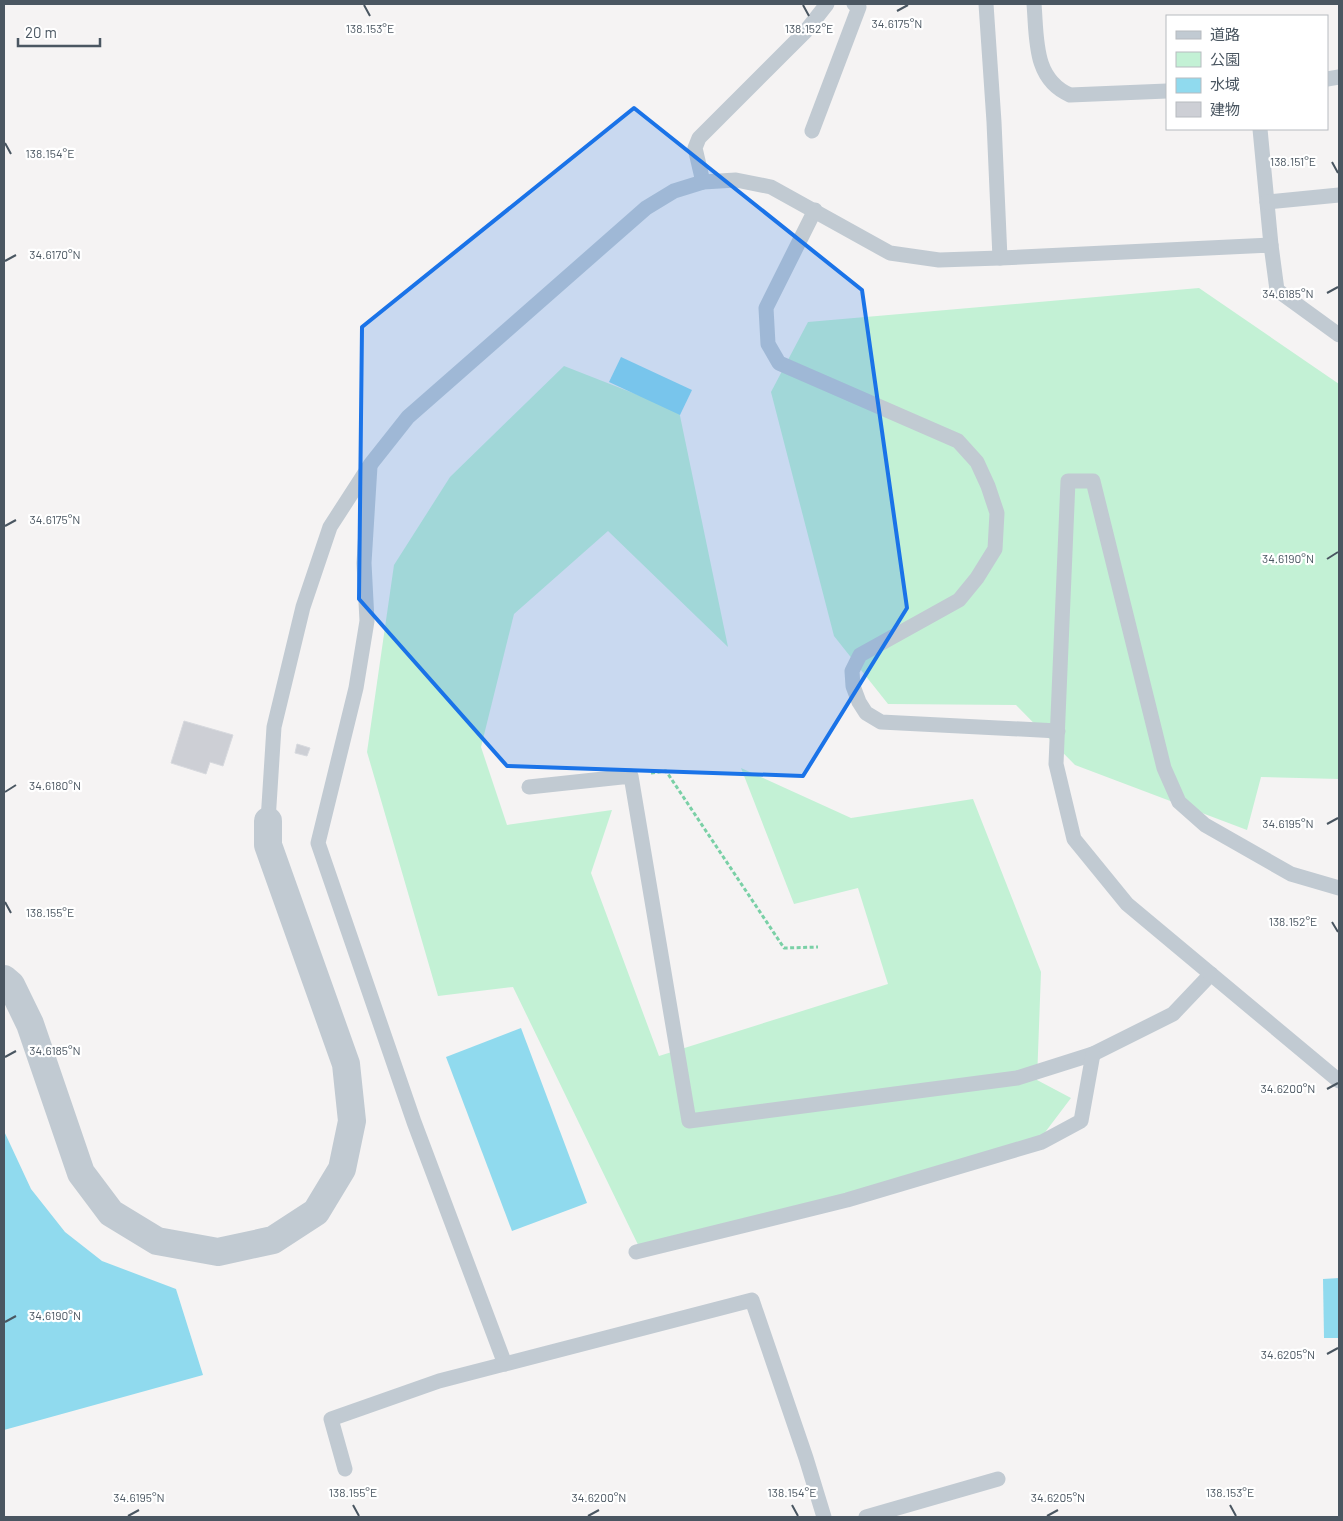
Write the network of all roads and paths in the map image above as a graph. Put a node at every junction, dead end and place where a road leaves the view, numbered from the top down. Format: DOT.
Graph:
graph roads {
  1 [pos="827,4"];
  2 [pos="854,4"];
  3 [pos="986,4"];
  4 [pos="1034,4"];
  5 [pos="1166,91"];
  6 [pos="1260,130"];
  7 [pos="812,131"];
  8 [pos="703,182"];
  9 [pos="1339,195"];
  10 [pos="1267,202"];
  11 [pos="815,210"];
  12 [pos="1271,245"];
  13 [pos="1000,258"];
  14 [pos="1339,335"];
  15 [pos="370,465"];
  16 [pos="1058,731"];
  17 [pos="631,776"];
  18 [pos="529,787"];
  19 [pos="268,821"];
  20 [pos="1339,888"];
  21 [pos="818,947"];
  22 [pos="1211,974"];
  23 [pos="4,979"];
  24 [pos="1093,1054"];
  25 [pos="1339,1081"];
  26 [pos="636,1252"];
  27 [pos="505,1364"];
  28 [pos="345,1469"];
  29 [pos="998,1479"];
  30 [pos="824,1517"];
  31 [pos="866,1517"];
  1 -- 8 [label="lane"];
  2 -- 7 [label="lane"];
  3 -- 13 [label="lane"];
  4 -- 5 [label="lane"];
  6 -- 10 [label="lane"];
  8 -- 11 [label="lane"];
  8 -- 15 [label="lane"];
  9 -- 10 [label="lane"];
  10 -- 12 [label="lane"];
  11 -- 13 [label="lane"];
  11 -- 16 [label="lane"];
  12 -- 13 [label="lane"];
  12 -- 14 [label="lane"];
  15 -- 19 [label="lane"];
  15 -- 27 [label="lane"];
  16 -- 20 [label="lane"];
  16 -- 22 [label="lane"];
  17 -- 18 [label="lane"];
  17 -- 21 [label="path"];
  17 -- 24 [label="lane"];
  19 -- 23 [label="street"];
  22 -- 24 [label="lane"];
  22 -- 25 [label="lane"];
  24 -- 26 [label="lane"];
  27 -- 28 [label="lane"];
  27 -- 30 [label="lane"];
  29 -- 31 [label="lane"];
}
